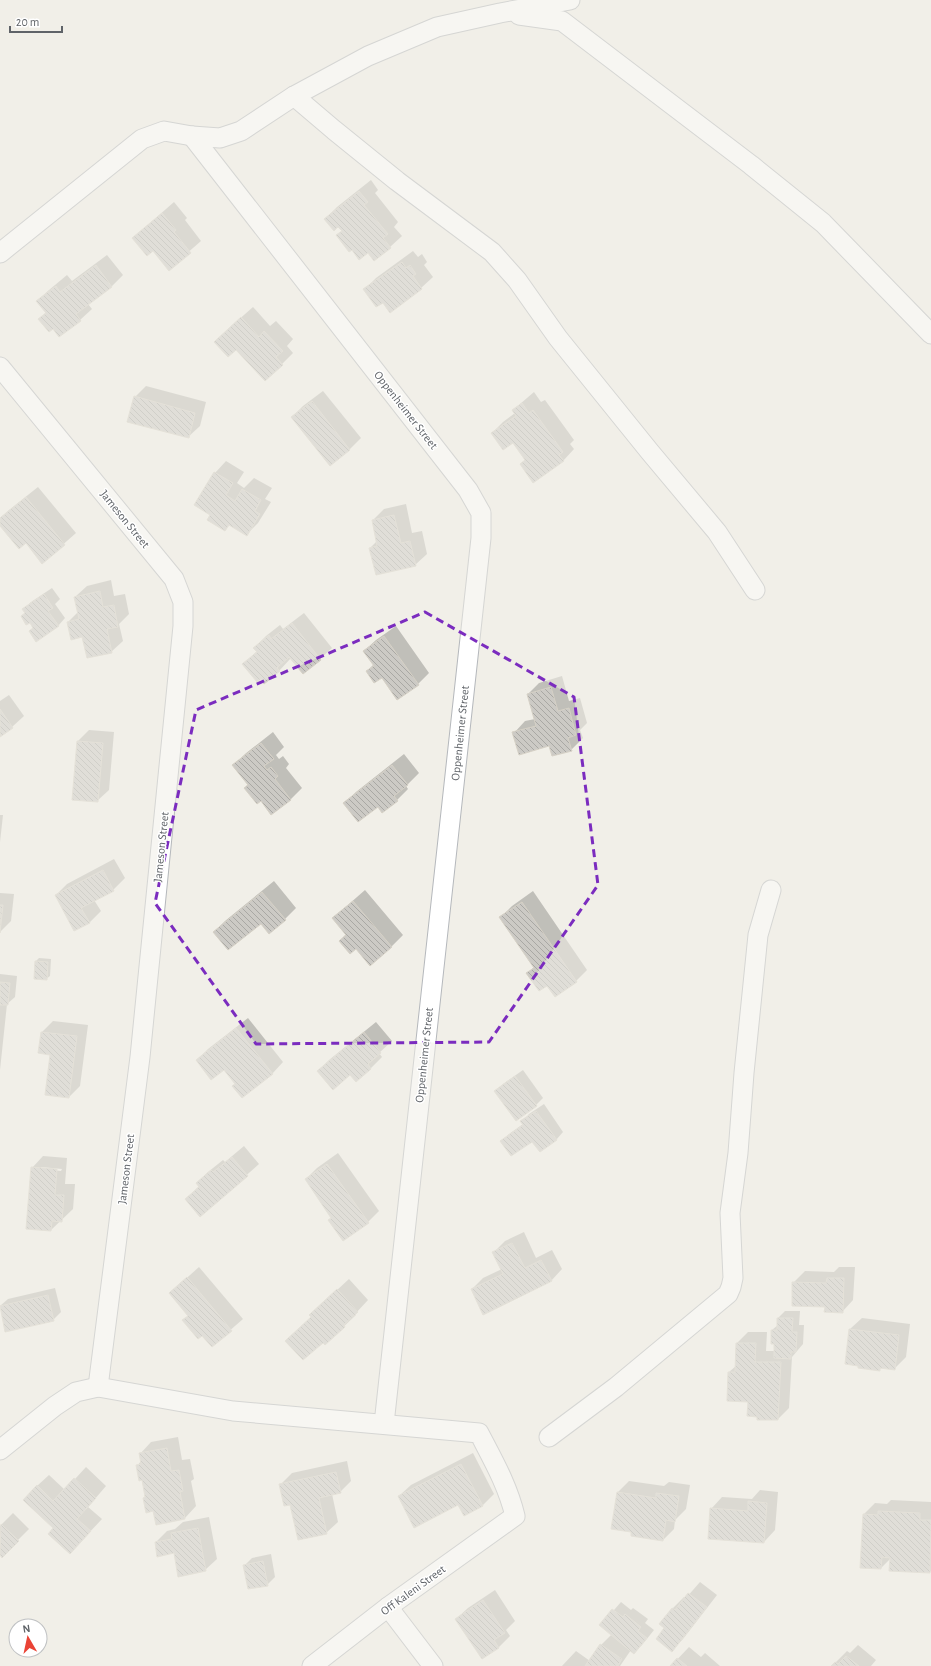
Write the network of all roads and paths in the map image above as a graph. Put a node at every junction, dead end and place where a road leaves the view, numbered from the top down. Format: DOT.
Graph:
graph roads {
  1 [pos="570,0"];
  2 [pos="500,13"];
  3 [pos="294,96"];
  4 [pos="192,136"];
  5 [pos="0,253"];
  6 [pos="931,334"];
  7 [pos="0,367"];
  8 [pos="755,590"];
  9 [pos="771,890"];
  10 [pos="98,1387"];
  11 [pos="384,1424"];
  12 [pos="549,1437"];
  13 [pos="0,1450"];
  14 [pos="388,1607"];
  15 [pos="312,1666"];
  16 [pos="433,1666"];
  1 -- 2 [label="street"];
  2 -- 3 [label="street"];
  2 -- 6 [label="street"];
  3 -- 4 [label="street"];
  3 -- 8 [label="street"];
  4 -- 5 [label="street"];
  4 -- 11 [label="street, Oppenheimer Street"];
  7 -- 10 [label="street, Jameson Street"];
  9 -- 12 [label="street"];
  10 -- 11 [label="street"];
  10 -- 13 [label="street"];
  11 -- 14 [label="street, Off Kaleni Street"];
  14 -- 15 [label="street, Off Kaleni Street"];
  14 -- 16 [label="street"];
}
